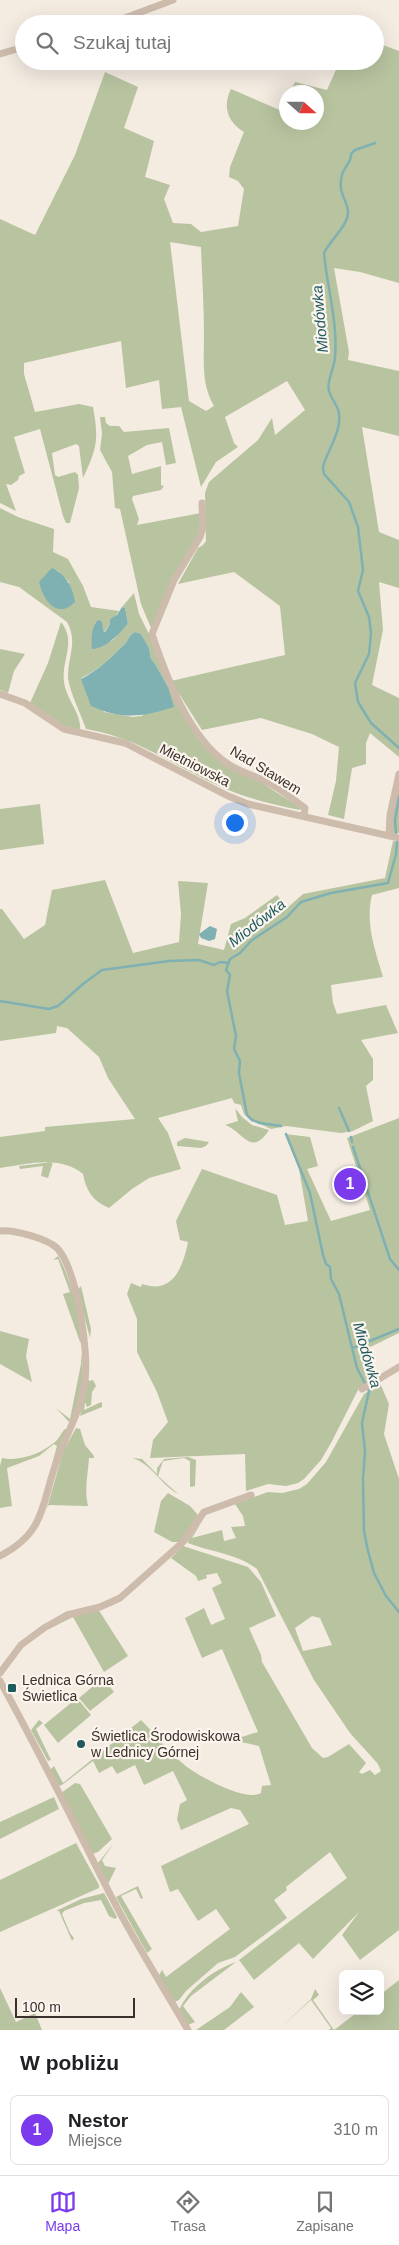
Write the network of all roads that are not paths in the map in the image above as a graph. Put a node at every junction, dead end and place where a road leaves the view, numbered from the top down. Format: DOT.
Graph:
graph roads {
  1 [pos="173,0"];
  2 [pos="133,15"];
  3 [pos="15,50"];
  4 [pos="0,54"];
  5 [pos="202,503"];
  6 [pos="0,694"];
  7 [pos="399,774"];
  8 [pos="304,816"];
  9 [pos="389,836"];
  10 [pos="399,838"];
  11 [pos="0,1231"];
  12 [pos="399,1367"];
  13 [pos="362,1389"];
  14 [pos="251,1495"];
  15 [pos="0,1556"];
  16 [pos="0,1673"];
  17 [pos="0,1681"];
  18 [pos="188,2030"];
  1 -- 2 [label="street"];
  3 -- 4 [label="street"];
  5 -- 8 [label="street, Nad Stawem"];
  6 -- 8 [label="street, Mietniowska"];
  7 -- 9 [label="street"];
  8 -- 9 [label="street, Mietniowska"];
  9 -- 10 [label="street, Mietniowska"];
  11 -- 15 [label="street"];
  12 -- 13 [label="street"];
  14 -- 16 [label="street"];
  17 -- 18 [label="street"];
}
